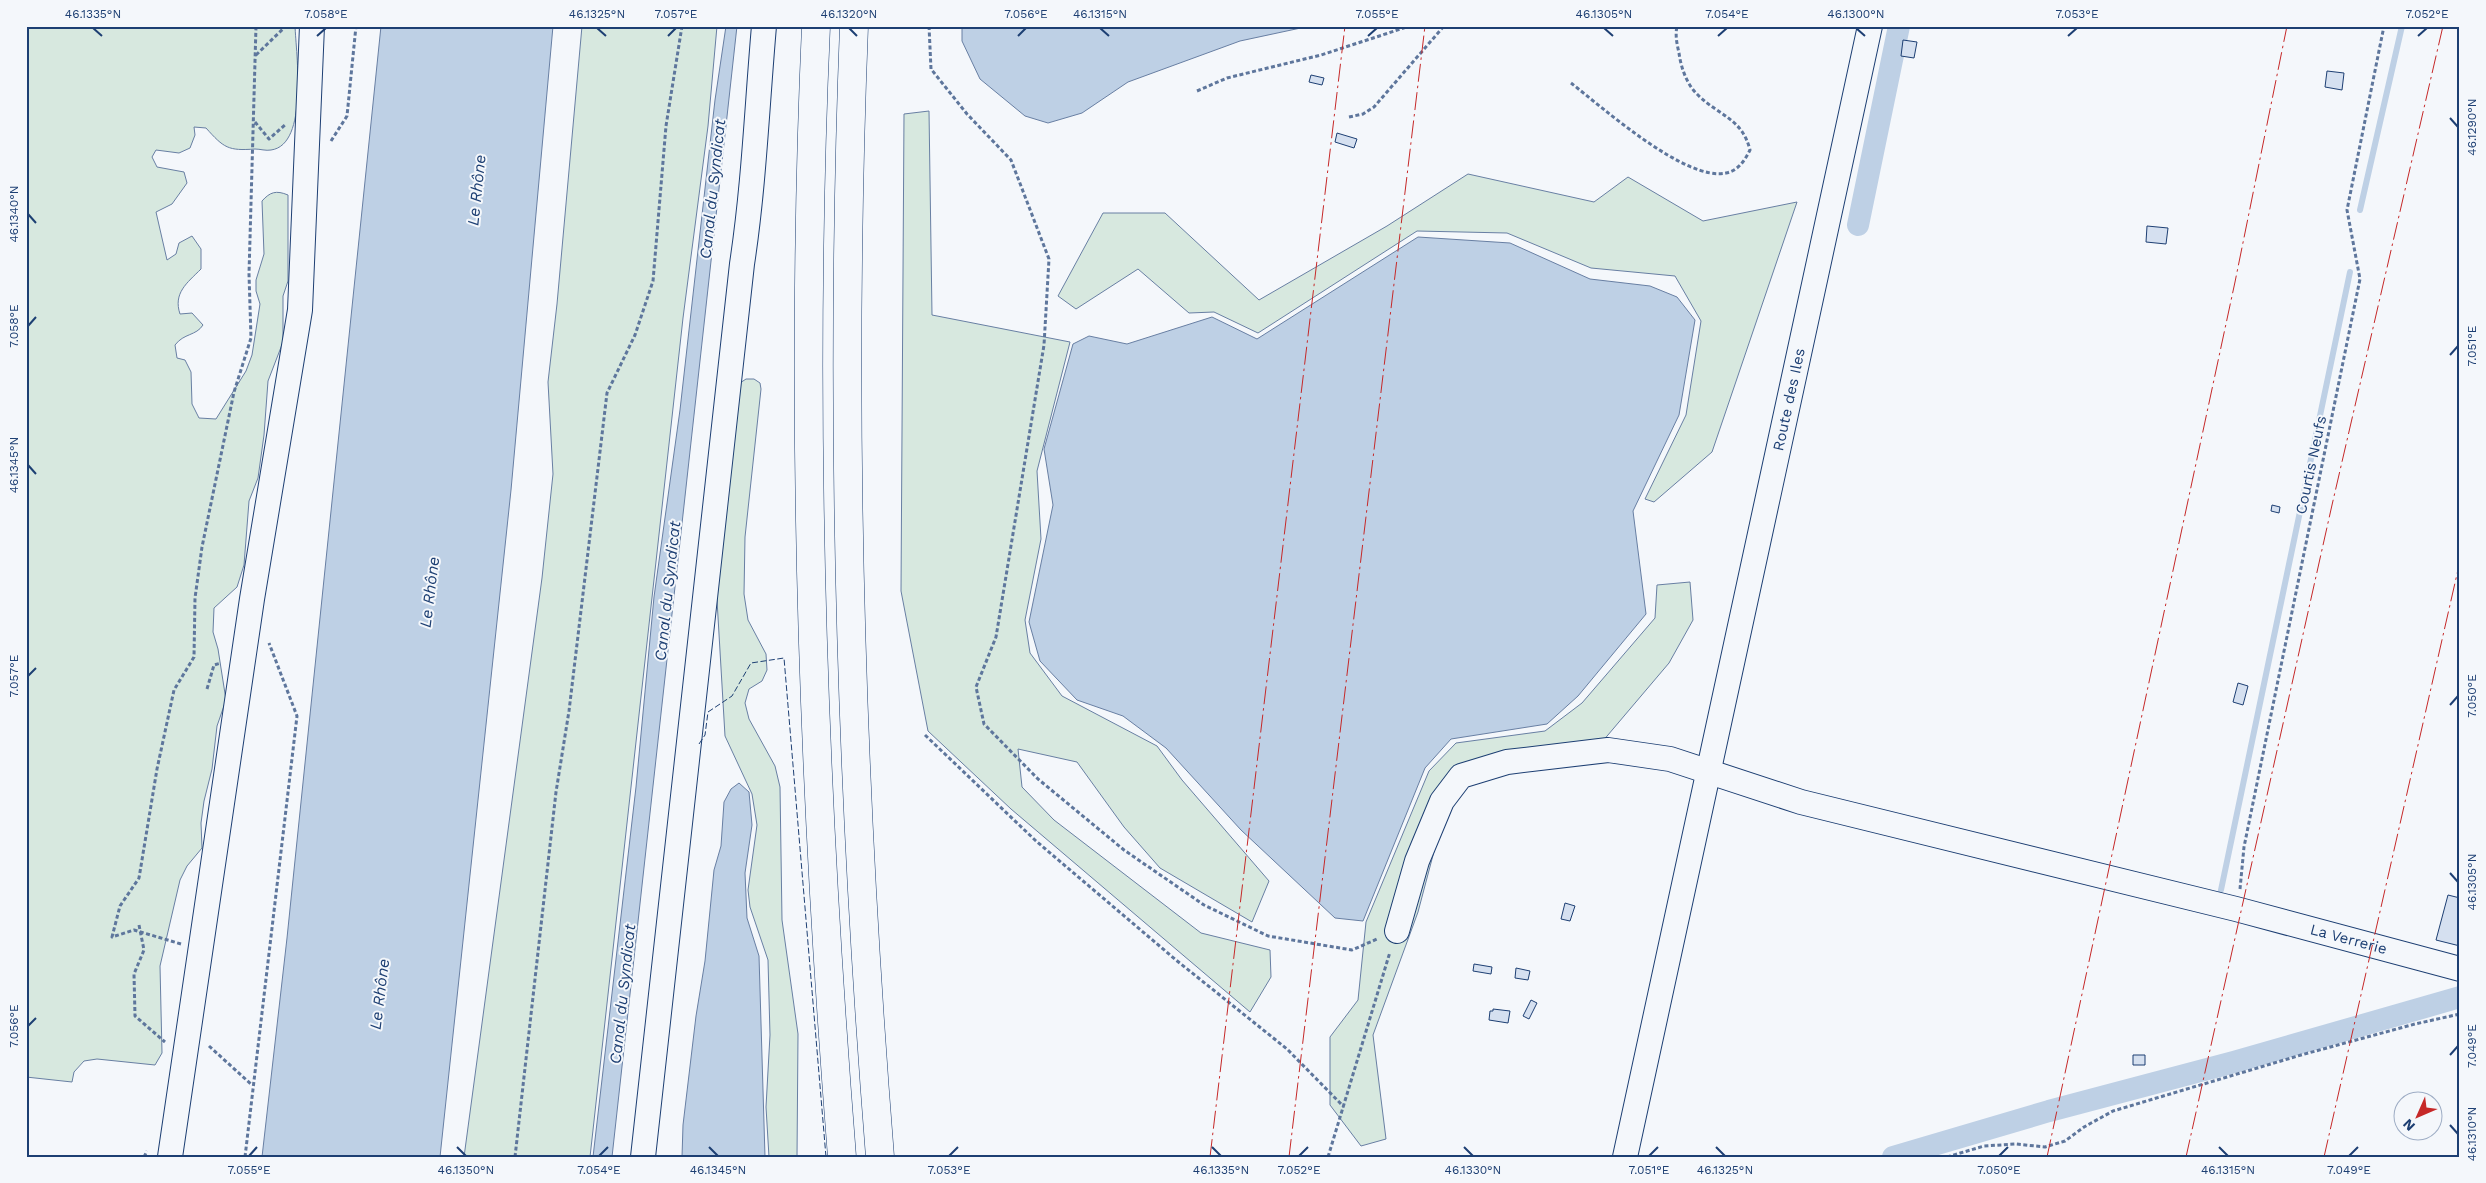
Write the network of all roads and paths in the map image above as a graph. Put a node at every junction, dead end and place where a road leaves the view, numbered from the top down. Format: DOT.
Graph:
graph roads {
  1 [pos="256,26"];
  2 [pos="286,26"];
  3 [pos="312,26"];
  4 [pos="356,26"];
  5 [pos="682,26"];
  6 [pos="764,26"];
  7 [pos="816,26"];
  8 [pos="854,26"];
  9 [pos="929,26"];
  10 [pos="1410,26"];
  11 [pos="1444,26"];
  12 [pos="1677,26"];
  13 [pos="1870,26"];
  14 [pos="2384,26"];
  15 [pos="256,56"];
  16 [pos="1571,83"];
  17 [pos="1197,90"];
  18 [pos="308,104"];
  19 [pos="1349,117"];
  20 [pos="254,122"];
  21 [pos="326,149"];
  22 [pos="266,635"];
  23 [pos="925,735"];
  24 [pos="1709,772"];
  25 [pos="2236,909"];
  26 [pos="139,925"];
  27 [pos="1397,931"];
  28 [pos="141,933"];
  29 [pos="163,938"];
  30 [pos="2460,969"];
  31 [pos="2460,1014"];
  32 [pos="188,1028"];
  33 [pos="181,1079"];
  34 [pos="253,1086"];
  35 [pos="1344,1106"];
  36 [pos="170,1157"];
  37 [pos="246,1157"];
  38 [pos="515,1157"];
  39 [pos="642,1157"];
  40 [pos="842,1157"];
  41 [pos="880,1157"];
  42 [pos="1328,1157"];
  43 [pos="1625,1157"];
  44 [pos="1947,1157"];
  1 -- 15 [label="path"];
  2 -- 15 [label="path"];
  3 -- 18 [label="street"];
  4 -- 21 [label="path"];
  5 -- 38 [label="path"];
  6 -- 39 [label="street"];
  7 -- 40 [label="highway"];
  8 -- 41 [label="highway"];
  9 -- 27 [label="path"];
  10 -- 17 [label="path"];
  11 -- 19 [label="path"];
  12 -- 16 [label="path"];
  13 -- 24 [label="street, Route des Iles"];
  14 -- 25 [label="path, Courtis Neufs"];
  15 -- 20 [label="path"];
  18 -- 20 [label="path"];
  18 -- 32 [label="street"];
  20 -- 28 [label="path"];
  22 -- 34 [label="path"];
  23 -- 35 [label="path"];
  24 -- 25 [label="street, La Verrerie"];
  24 -- 27 [label="street, La Verrerie"];
  24 -- 43 [label="street, Route des Iles"];
  25 -- 30 [label="street, La Verrerie"];
  26 -- 28 [label="path"];
  27 -- 35 [label="path"];
  28 -- 29 [label="path"];
  28 -- 33 [label="path"];
  31 -- 44 [label="path"];
  32 -- 33 [label="street"];
  32 -- 34 [label="path"];
  33 -- 36 [label="street"];
  34 -- 37 [label="path"];
  35 -- 42 [label="path"];
}
